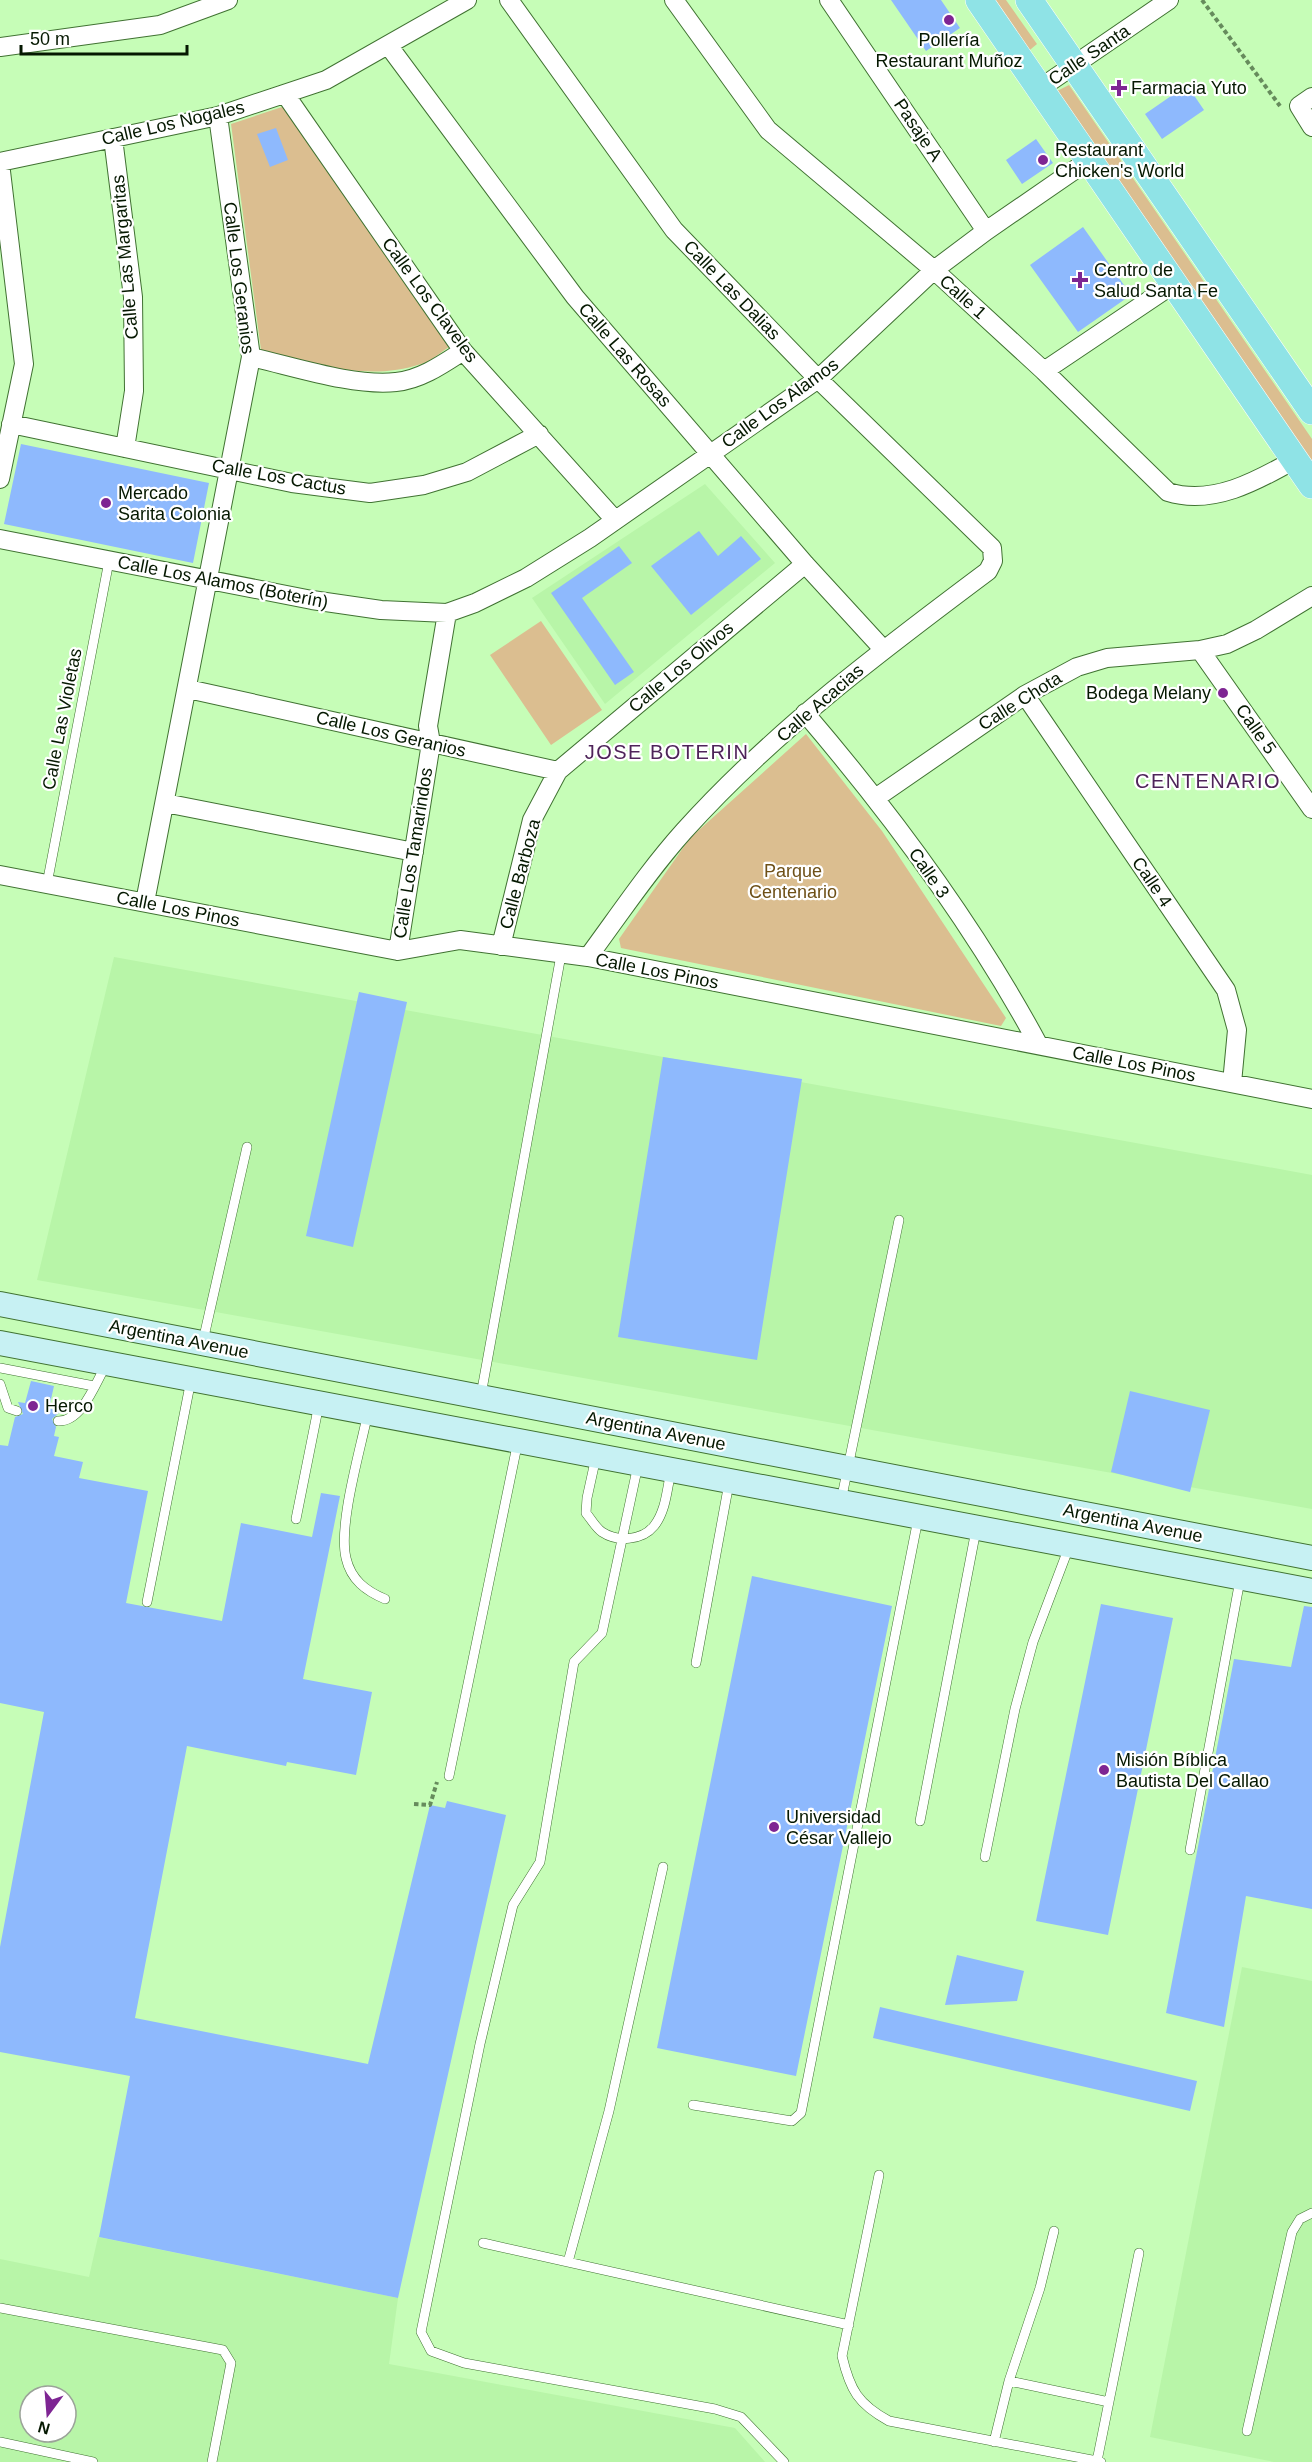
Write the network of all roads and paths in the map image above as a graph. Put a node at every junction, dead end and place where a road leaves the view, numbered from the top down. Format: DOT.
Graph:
graph roads {
  1 [pos="228,0"];
  2 [pos="467,0"];
  3 [pos="509,0"];
  4 [pos="674,0"];
  5 [pos="829,0"];
  6 [pos="978,0"];
  7 [pos="1029,0"];
  8 [pos="1169,0"];
  9 [pos="1202,0"];
  10 [pos="387,45"];
  11 [pos="0,47"];
  12 [pos="1075,66"];
  13 [pos="1039,89"];
  14 [pos="285,94"];
  15 [pos="1306,102"];
  16 [pos="218,116"];
  17 [pos="1312,127"];
  18 [pos="113,138"];
  19 [pos="1089,160"];
  20 [pos="0,163"];
  21 [pos="986,231"];
  22 [pos="934,270"];
  23 [pos="1174,283"];
  24 [pos="463,351"];
  25 [pos="251,357"];
  26 [pos="1044,371"];
  27 [pos="818,379"];
  28 [pos="1312,411"];
  29 [pos="11,424"];
  30 [pos="539,434"];
  31 [pos="125,448"];
  32 [pos="710,454"];
  33 [pos="1294,460"];
  34 [pos="230,470"];
  35 [pos="0,478"];
  36 [pos="1312,485"];
  37 [pos="615,520"];
  38 [pos="1,544"];
  39 [pos="992,548"];
  40 [pos="109,561"];
  41 [pos="805,564"];
  42 [pos="209,580"];
  43 [pos="1312,596"];
  44 [pos="447,613"];
  45 [pos="884,649"];
  46 [pos="1200,650"];
  47 [pos="188,688"];
  48 [pos="1025,695"];
  49 [pos="805,713"];
  50 [pos="431,743"];
  51 [pos="558,771"];
  52 [pos="877,797"];
  53 [pos="165,803"];
  54 [pos="1312,809"];
  55 [pos="414,852"];
  56 [pos="0,875"];
  57 [pos="47,884"];
  58 [pos="145,902"];
  59 [pos="501,946"];
  60 [pos="398,951"];
  61 [pos="561,955"];
  62 [pos="588,957"];
  63 [pos="1038,1044"];
  64 [pos="1232,1083"];
  65 [pos="1312,1099"];
  66 [pos="247,1147"];
  67 [pos="899,1220"];
  68 [pos="0,1304"];
  69 [pos="0,1343"];
  70 [pos="202,1343"];
  71 [pos="107,1363"];
  72 [pos="0,1368"];
  73 [pos="192,1379"];
  74 [pos="0,1384"];
  75 [pos="94,1386"];
  76 [pos="481,1397"];
  77 [pos="319,1403"];
  78 [pos="16,1411"];
  79 [pos="368,1412"];
  80 [pos="58,1421"];
  81 [pos="518,1440"];
  82 [pos="596,1455"];
  83 [pos="638,1463"];
  84 [pos="847,1468"];
  85 [pos="671,1470"];
  86 [pos="730,1480"];
  87 [pos="956,1489"];
  88 [pos="841,1501"];
  89 [pos="919,1516"];
  90 [pos="296,1519"];
  91 [pos="949,1522"];
  92 [pos="977,1527"];
  93 [pos="1183,1533"];
  94 [pos="623,1540"];
  95 [pos="1070,1545"];
  96 [pos="1312,1558"];
  97 [pos="1177,1566"];
  98 [pos="1240,1577"];
  99 [pos="1312,1591"];
  100 [pos="385,1599"];
  101 [pos="147,1602"];
  102 [pos="696,1663"];
  103 [pos="449,1776"];
  104 [pos="414,1803"];
  105 [pos="920,1821"];
  106 [pos="1190,1850"];
  107 [pos="985,1857"];
  108 [pos="663,1868"];
  109 [pos="693,2105"];
  110 [pos="879,2175"];
  111 [pos="1312,2213"];
  112 [pos="1054,2231"];
  113 [pos="483,2244"];
  114 [pos="1139,2253"];
  115 [pos="568,2262"];
  116 [pos="0,2308"];
  117 [pos="849,2325"];
  118 [pos="1009,2381"];
  119 [pos="1109,2402"];
  120 [pos="1247,2432"];
  121 [pos="0,2442"];
  122 [pos="994,2442"];
  123 [pos="93,2462"];
  124 [pos="212,2462"];
  125 [pos="784,2462"];
  126 [pos="1099,2462"];
  1 -- 11 [label="street"];
  2 -- 10 [label="street, Calle Los Nogales"];
  3 -- 27 [label="street, Calle Las Dalias"];
  4 -- 22 [label="street, Calle 1"];
  5 -- 21 [label="street, Pasaje A"];
  6 -- 13 [label="main road"];
  7 -- 12 [label="main road"];
  8 -- 12 [label="street, Calle Santa"];
  9 -- 15 [label="path"];
  10 -- 14 [label="street, Calle Los Nogales"];
  10 -- 32 [label="street, Calle Las Rosas"];
  12 -- 13 [label="street, Calle Santa"];
  12 -- 28 [label="main road"];
  13 -- 19 [label="main road"];
  14 -- 16 [label="street, Calle Los Nogales"];
  14 -- 24 [label="street, Calle Los Claveles"];
  15 -- 17 [label="street"];
  16 -- 18 [label="street, Calle Los Nogales"];
  16 -- 25 [label="street, Calle Los Geranios"];
  18 -- 20 [label="street, Calle Los Nogales"];
  18 -- 31 [label="street, Calle Las Margaritas"];
  19 -- 21 [label="street, Calle Los Alamos"];
  19 -- 23 [label="main road"];
  20 -- 29 [label="street"];
  21 -- 22 [label="street, Calle Los Alamos"];
  22 -- 26 [label="street, Calle 1"];
  22 -- 27 [label="street, Calle Los Alamos"];
  23 -- 26 [label="street"];
  23 -- 33 [label="main road"];
  24 -- 25 [label="street"];
  24 -- 30 [label="street, Calle Los Claveles"];
  25 -- 34 [label="street, Calle Los Geranios"];
  26 -- 33 [label="street, Calle 1"];
  27 -- 32 [label="street, Calle Los Alamos"];
  27 -- 39 [label="street, Calle Las Dalias"];
  29 -- 31 [label="street, Calle Los Cactus"];
  29 -- 35 [label="street"];
  30 -- 34 [label="street, Calle Los Cactus"];
  30 -- 37 [label="street, Calle Los Claveles"];
  31 -- 34 [label="street, Calle Los Cactus"];
  32 -- 37 [label="street, Calle Los Alamos"];
  32 -- 41 [label="street, Calle Las Rosas"];
  33 -- 36 [label="main road"];
  34 -- 42 [label="street, Calle Los Geranios"];
  37 -- 44 [label="street, Calle Los Alamos"];
  38 -- 40 [label="street, Calle Los Alamos (Boterín)"];
  39 -- 45 [label="street, Calle Acacias"];
  40 -- 42 [label="street, Calle Los Alamos (Boterín)"];
  40 -- 57 [label="lane, Calle Las Violetas"];
  41 -- 45 [label="street, Calle Las Rosas"];
  41 -- 51 [label="street, Calle Los Olivos"];
  42 -- 44 [label="street, Calle Los Alamos (Boterín)"];
  42 -- 47 [label="street, Calle Los Geranios"];
  43 -- 46 [label="street, Calle Chota"];
  44 -- 50 [label="street, Calle Los Tamarindos"];
  45 -- 49 [label="street, Calle Acacias"];
  46 -- 48 [label="street, Calle Chota"];
  46 -- 54 [label="street, Calle 5"];
  47 -- 50 [label="street, Calle Los Geranios"];
  47 -- 53 [label="street, Calle Los Geranios"];
  48 -- 52 [label="street, Calle Chota"];
  48 -- 64 [label="street, Calle 4"];
  49 -- 52 [label="street, Calle 3"];
  49 -- 62 [label="street, Calle Acacias"];
  50 -- 51 [label="street, Calle Los Geranios"];
  50 -- 55 [label="street, Calle Los Tamarindos"];
  51 -- 59 [label="street, Calle Barboza"];
  52 -- 63 [label="street, Calle 3"];
  53 -- 55 [label="street"];
  53 -- 58 [label="street, Calle Los Geranios"];
  55 -- 60 [label="street, Calle Los Tamarindos"];
  56 -- 57 [label="street, Calle Los Pinos"];
  57 -- 58 [label="street, Calle Los Pinos"];
  58 -- 60 [label="street, Calle Los Pinos"];
  59 -- 60 [label="street, Calle Los Pinos"];
  59 -- 61 [label="street, Calle Los Pinos"];
  61 -- 62 [label="street, Calle Los Pinos"];
  61 -- 76 [label="lane"];
  62 -- 63 [label="street, Calle Los Pinos"];
  63 -- 64 [label="street, Calle Los Pinos"];
  64 -- 65 [label="street, Calle Los Pinos"];
  66 -- 70 [label="lane"];
  67 -- 84 [label="lane"];
  68 -- 70 [label="main road, Argentina Avenue"];
  69 -- 71 [label="main road, Argentina Avenue"];
  70 -- 76 [label="main road, Argentina Avenue"];
  71 -- 73 [label="main road, Argentina Avenue"];
  71 -- 75 [label="lane"];
  72 -- 75 [label="lane"];
  73 -- 77 [label="main road, Argentina Avenue"];
  73 -- 101 [label="lane"];
  74 -- 78 [label="lane"];
  75 -- 80 [label="lane"];
  76 -- 84 [label="main road, Argentina Avenue"];
  77 -- 79 [label="main road, Argentina Avenue"];
  77 -- 90 [label="lane"];
  79 -- 81 [label="main road, Argentina Avenue"];
  79 -- 100 [label="lane"];
  81 -- 82 [label="main road, Argentina Avenue"];
  81 -- 103 [label="lane"];
  82 -- 83 [label="main road, Argentina Avenue"];
  82 -- 94 [label="lane"];
  83 -- 85 [label="main road, Argentina Avenue"];
  83 -- 94 [label="lane"];
  84 -- 87 [label="main road, Argentina Avenue"];
  84 -- 88 [label="lane"];
  85 -- 86 [label="main road, Argentina Avenue"];
  85 -- 94 [label="lane"];
  86 -- 88 [label="main road, Argentina Avenue"];
  86 -- 102 [label="lane"];
  87 -- 91 [label="main road"];
  87 -- 93 [label="main road, Argentina Avenue"];
  88 -- 89 [label="main road, Argentina Avenue"];
  89 -- 91 [label="main road, Argentina Avenue"];
  89 -- 109 [label="lane"];
  91 -- 92 [label="main road, Argentina Avenue"];
  92 -- 95 [label="main road, Argentina Avenue"];
  92 -- 105 [label="lane"];
  93 -- 96 [label="main road, Argentina Avenue"];
  93 -- 97 [label="main road"];
  94 -- 125 [label="lane"];
  95 -- 97 [label="main road, Argentina Avenue"];
  95 -- 107 [label="lane"];
  97 -- 98 [label="main road, Argentina Avenue"];
  98 -- 99 [label="main road, Argentina Avenue"];
  98 -- 106 [label="lane"];
  103 -- 104 [label="path"];
  108 -- 115 [label="lane"];
  110 -- 117 [label="lane"];
  111 -- 120 [label="lane"];
  112 -- 118 [label="lane"];
  113 -- 115 [label="lane"];
  114 -- 119 [label="lane"];
  115 -- 117 [label="lane"];
  116 -- 124 [label="lane"];
  117 -- 122 [label="lane"];
  118 -- 119 [label="lane"];
  118 -- 122 [label="lane"];
  119 -- 126 [label="lane"];
  121 -- 123 [label="lane"];
  122 -- 126 [label="lane"];
}
